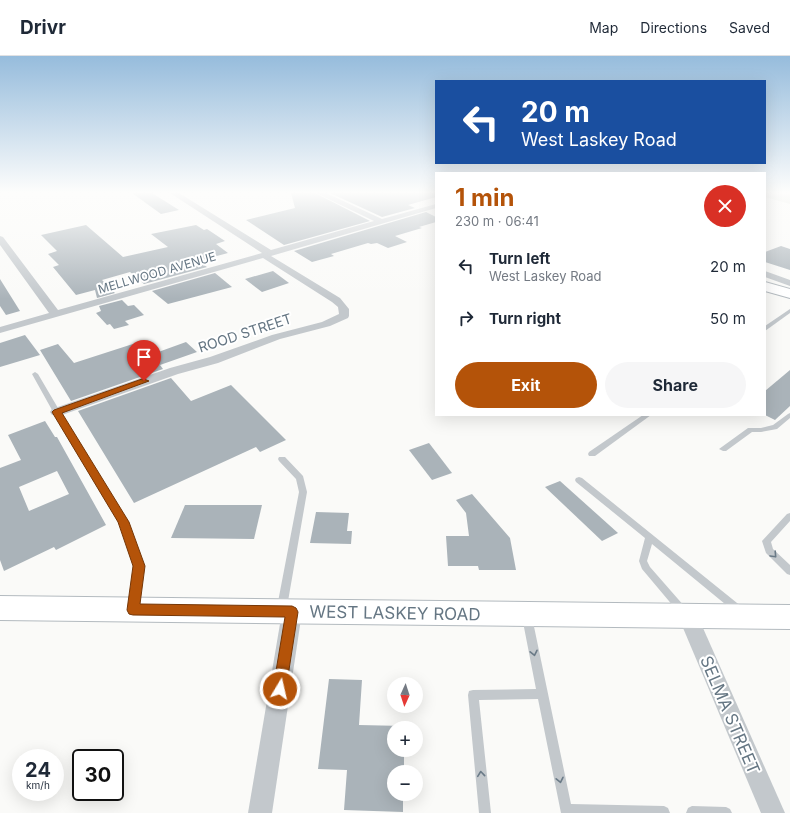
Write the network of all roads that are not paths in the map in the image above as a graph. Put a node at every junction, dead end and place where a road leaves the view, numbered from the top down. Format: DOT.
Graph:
graph roads {
  1 [pos="227,228"];
  2 [pos="355,228"];
  3 [pos="0,239"];
  4 [pos="266,254"];
  5 [pos="766,274"];
  6 [pos="790,282"];
  7 [pos="766,286"];
  8 [pos="790,294"];
  9 [pos="790,311"];
  10 [pos="55,314"];
  11 [pos="766,328"];
  12 [pos="0,330"];
  13 [pos="35,374"];
  14 [pos="57,412"];
  15 [pos="790,415"];
  16 [pos="647,416"];
  17 [pos="723,449"];
  18 [pos="592,454"];
  19 [pos="282,459"];
  20 [pos="579,480"];
  21 [pos="790,516"];
  22 [pos="649,538"];
  23 [pos="790,571"];
  24 [pos="0,608"];
  25 [pos="133,610"];
  26 [pos="287,612"];
  27 [pos="526,614"];
  28 [pos="688,616"];
  29 [pos="747,617"];
  30 [pos="790,617"];
  31 [pos="543,694"];
  32 [pos="567,811"];
  33 [pos="664,812"];
  34 [pos="692,812"];
  35 [pos="260,813"];
  36 [pos="485,813"];
  37 [pos="726,813"];
  38 [pos="773,813"];
  1 -- 4 [label="street, ROOD STREET"];
  2 -- 4 [label="street, MELLWOOD AVENUE"];
  3 -- 10 [label="street"];
  4 -- 10 [label="street, MELLWOOD AVENUE"];
  4 -- 14 [label="street, ROOD STREET"];
  5 -- 6 [label="street"];
  7 -- 8 [label="main road"];
  9 -- 11 [label="lane"];
  10 -- 12 [label="street, MELLWOOD AVENUE"];
  13 -- 14 [label="lane"];
  14 -- 25 [label="lane"];
  15 -- 17 [label="lane"];
  16 -- 18 [label="lane"];
  19 -- 26 [label="lane"];
  20 -- 22 [label="lane"];
  21 -- 23 [label="lane, one-way"];
  22 -- 28 [label="lane"];
  22 -- 29 [label="lane"];
  24 -- 25 [label="main road, WEST LASKEY ROAD"];
  25 -- 26 [label="main road, WEST LASKEY ROAD"];
  26 -- 27 [label="main road, WEST LASKEY ROAD"];
  26 -- 35 [label="street"];
  27 -- 28 [label="main road, WEST LASKEY ROAD"];
  27 -- 31 [label="lane, one-way"];
  28 -- 29 [label="main road, WEST LASKEY ROAD"];
  28 -- 38 [label="street, SELMA STREET"];
  29 -- 30 [label="main road, WEST LASKEY ROAD"];
  31 -- 32 [label="lane, one-way"];
  36 -- 31 [label="lane, one-way"];
  32 -- 33 [label="lane"];
  34 -- 37 [label="lane"];
}
